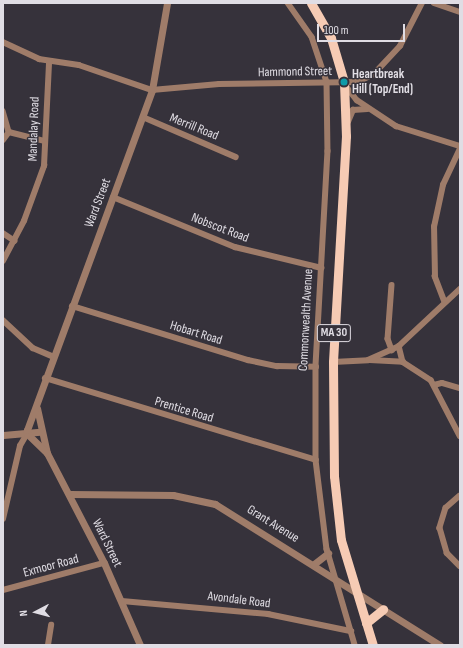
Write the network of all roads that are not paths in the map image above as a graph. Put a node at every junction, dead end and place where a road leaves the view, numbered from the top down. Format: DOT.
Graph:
graph roads {
  1 [pos="167,3"];
  2 [pos="288,3"];
  3 [pos="311,3"];
  4 [pos="422,3"];
  5 [pos="434,3"];
  6 [pos="460,12"];
  7 [pos="3,42"];
  8 [pos="49,62"];
  9 [pos="327,82"];
  10 [pos="344,82"];
  11 [pos="152,90"];
  12 [pos="371,110"];
  13 [pos="3,111"];
  14 [pos="143,117"];
  15 [pos="9,132"];
  16 [pos="346,136"];
  17 [pos="3,140"];
  18 [pos="45,141"];
  19 [pos="460,146"];
  20 [pos="460,149"];
  21 [pos="236,156"];
  22 [pos="113,197"];
  23 [pos="3,233"];
  24 [pos="15,242"];
  25 [pos="3,261"];
  26 [pos="322,268"];
  27 [pos="392,285"];
  28 [pos="460,289"];
  29 [pos="444,301"];
  30 [pos="72,306"];
  31 [pos="3,320"];
  32 [pos="399,346"];
  33 [pos="392,350"];
  34 [pos="52,356"];
  35 [pos="368,360"];
  36 [pos="333,362"];
  37 [pos="403,362"];
  38 [pos="316,367"];
  39 [pos="45,378"];
  40 [pos="434,385"];
  41 [pos="460,388"];
  42 [pos="37,407"];
  43 [pos="40,432"];
  44 [pos="26,434"];
  45 [pos="3,435"];
  46 [pos="460,436"];
  47 [pos="47,453"];
  48 [pos="316,460"];
  49 [pos="70,494"];
  50 [pos="460,496"];
  51 [pos="3,519"];
  52 [pos="328,553"];
  53 [pos="104,563"];
  54 [pos="314,564"];
  55 [pos="460,566"];
  56 [pos="335,578"];
  57 [pos="3,590"];
  58 [pos="356,591"];
  59 [pos="122,601"];
  60 [pos="382,609"];
  61 [pos="366,623"];
  62 [pos="51,625"];
  63 [pos="352,631"];
  64 [pos="48,645"];
  65 [pos="140,645"];
  66 [pos="356,645"];
  67 [pos="373,645"];
  68 [pos="440,645"];
  1 -- 11 [label="street, Ward Street"];
  2 -- 9 [label="street, Commonwealth Avenue"];
  3 -- 10 [label="main road, MA 30"];
  4 -- 10 [label="street, Hammond Street"];
  5 -- 6 [label="street"];
  7 -- 8 [label="street"];
  8 -- 11 [label="street"];
  8 -- 18 [label="street, Mandalay Road"];
  9 -- 10 [label="street, Hammond Street"];
  9 -- 11 [label="street, Hammond Street"];
  9 -- 26 [label="street, Commonwealth Avenue"];
  10 -- 12 [label="street"];
  10 -- 16 [label="main road, MA 30"];
  11 -- 14 [label="street, Ward Street"];
  12 -- 16 [label="street"];
  12 -- 19 [label="street"];
  13 -- 15 [label="street"];
  14 -- 21 [label="street, Merrill Road"];
  14 -- 22 [label="street, Ward Street"];
  15 -- 17 [label="street"];
  15 -- 18 [label="street"];
  16 -- 36 [label="main road, MA 30"];
  18 -- 24 [label="street, Mandalay Road"];
  20 -- 29 [label="street"];
  22 -- 26 [label="street, Nobscot Road"];
  22 -- 30 [label="street, Ward Street"];
  23 -- 24 [label="street"];
  24 -- 25 [label="street, Mandalay Road"];
  26 -- 38 [label="street, Commonwealth Avenue"];
  27 -- 33 [label="street"];
  28 -- 29 [label="street"];
  29 -- 32 [label="street"];
  30 -- 34 [label="street, Ward Street"];
  30 -- 38 [label="street, Hobart Road"];
  31 -- 34 [label="street"];
  32 -- 33 [label="street"];
  32 -- 37 [label="street"];
  33 -- 35 [label="street"];
  34 -- 39 [label="street, Ward Street"];
  35 -- 36 [label="street"];
  35 -- 37 [label="street"];
  36 -- 58 [label="main road, MA 30"];
  37 -- 40 [label="street"];
  38 -- 48 [label="street, Commonwealth Avenue"];
  39 -- 42 [label="street, Ward Street"];
  39 -- 48 [label="street, Prentice Road"];
  40 -- 41 [label="street"];
  40 -- 46 [label="street"];
  42 -- 43 [label="street, Ward Street"];
  42 -- 44 [label="street, Ward Street"];
  43 -- 44 [label="street"];
  43 -- 47 [label="street, Ward Street"];
  44 -- 45 [label="street"];
  44 -- 47 [label="street, Ward Street"];
  44 -- 51 [label="street"];
  47 -- 49 [label="street, Ward Street"];
  48 -- 52 [label="street, Commonwealth Avenue"];
  49 -- 53 [label="street, Ward Street"];
  49 -- 54 [label="street, Grant Avenue"];
  50 -- 55 [label="street"];
  52 -- 54 [label="street"];
  52 -- 56 [label="street, Commonwealth Avenue"];
  53 -- 57 [label="street, Exmoor Road"];
  53 -- 59 [label="street, Ward Street"];
  54 -- 56 [label="street, Grant Avenue"];
  56 -- 58 [label="street, Grant Avenue"];
  56 -- 63 [label="street, Commonwealth Avenue"];
  58 -- 60 [label="street, Grant Avenue"];
  58 -- 61 [label="main road, MA 30"];
  59 -- 63 [label="street, Avondale Road"];
  59 -- 65 [label="street, Ward Street"];
  60 -- 61 [label="main road"];
  60 -- 68 [label="street, Grant Avenue"];
  61 -- 67 [label="main road, MA 30"];
  62 -- 64 [label="street"];
  63 -- 66 [label="street, Commonwealth Avenue"];
}
